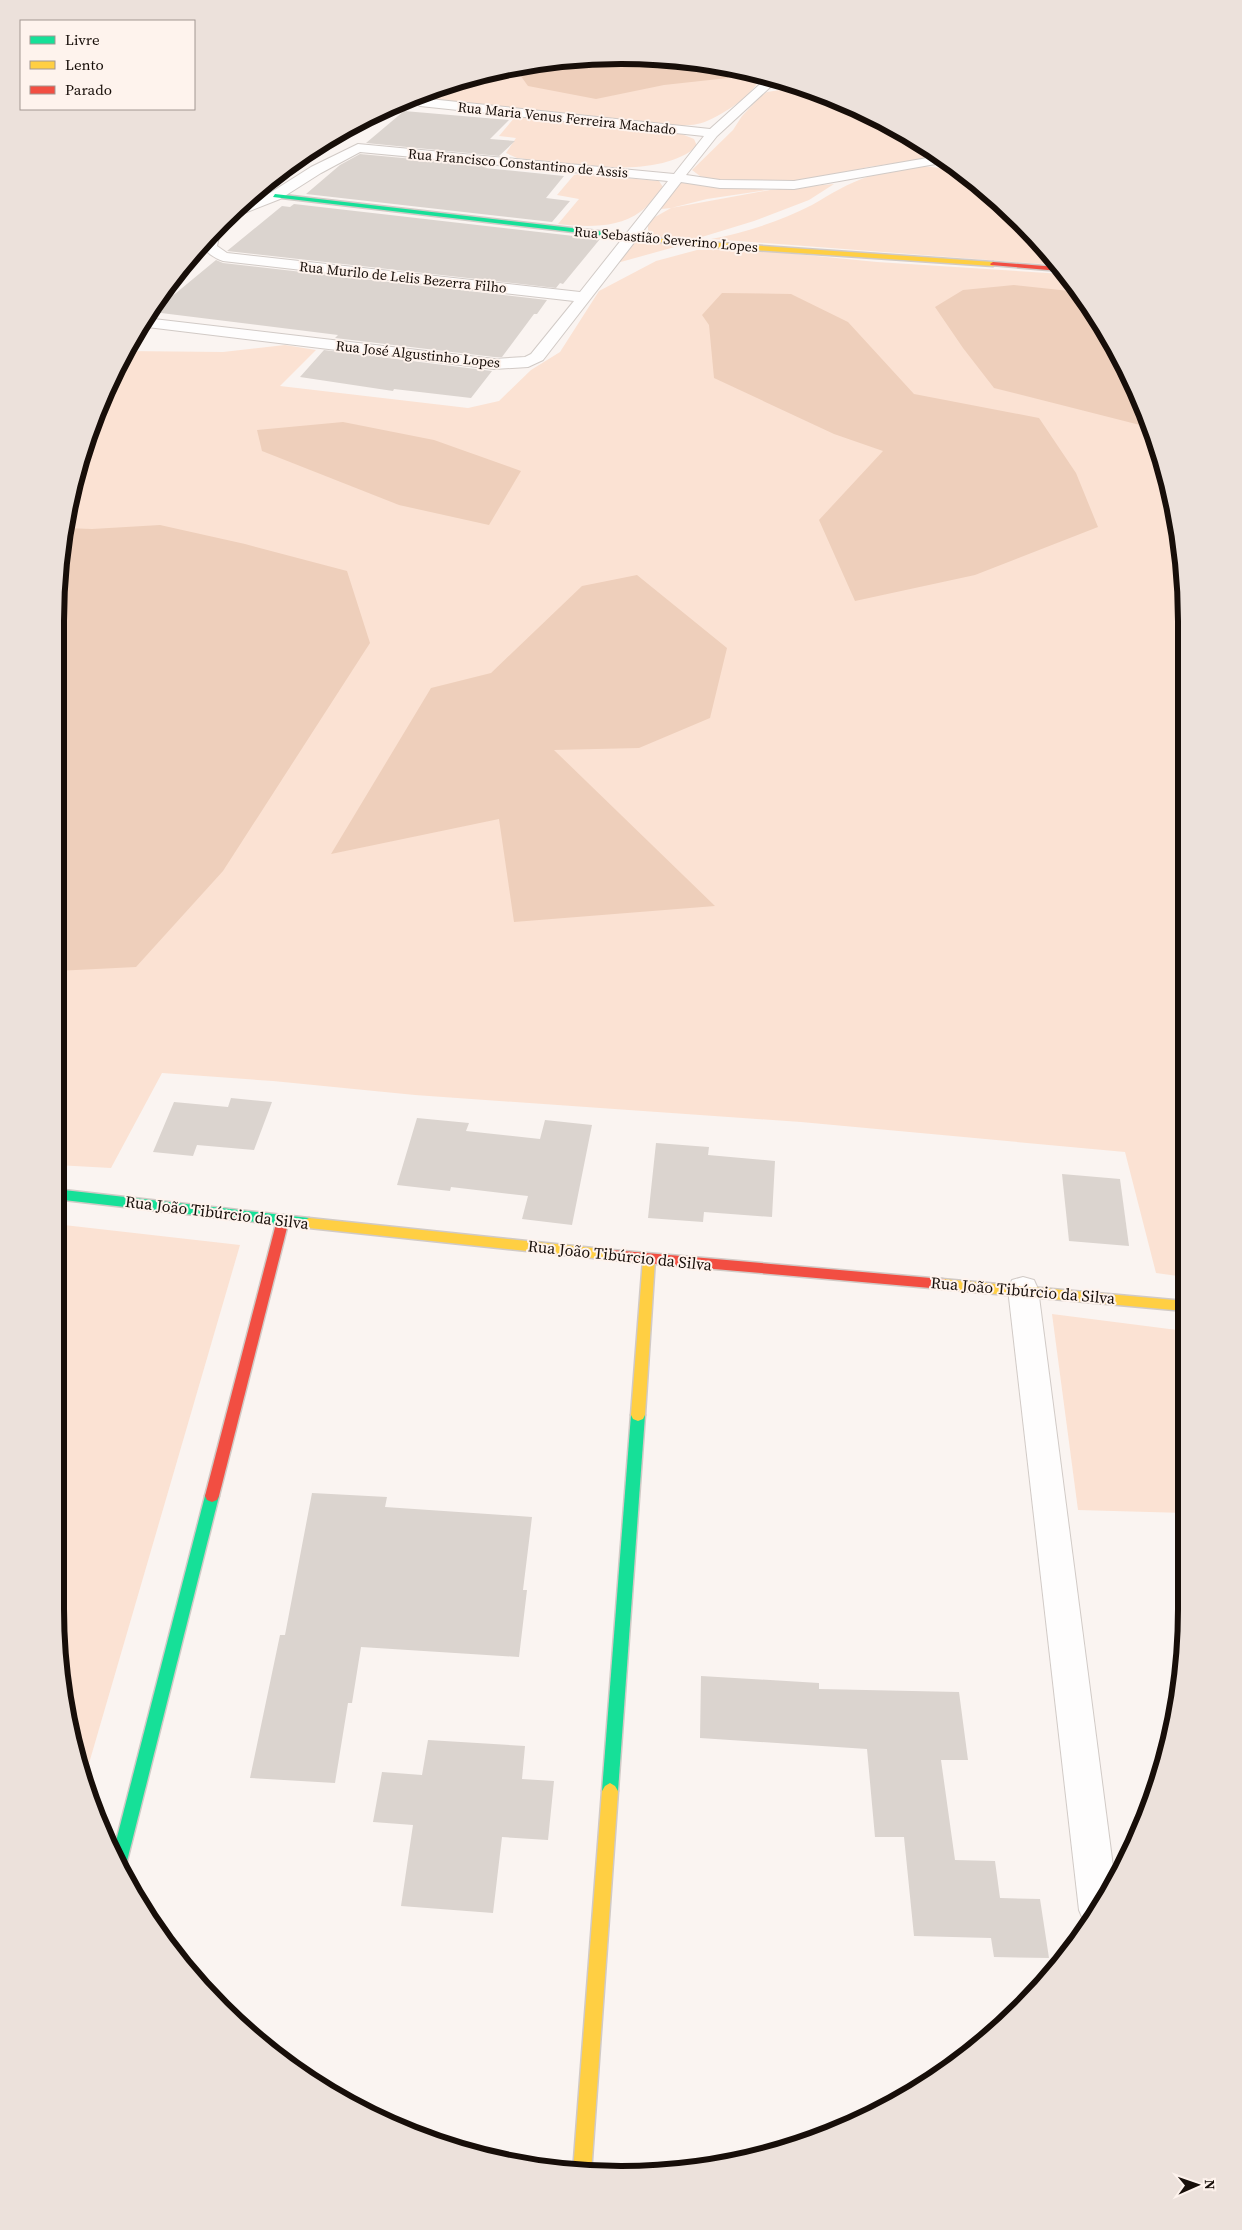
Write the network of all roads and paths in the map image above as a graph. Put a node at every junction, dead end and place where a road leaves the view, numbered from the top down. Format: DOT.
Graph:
graph roads {
  1 [pos="768,84"];
  2 [pos="420,102"];
  3 [pos="713,133"];
  4 [pos="934,160"];
  5 [pos="677,178"];
  6 [pos="275,196"];
  7 [pos="250,206"];
  8 [pos="630,237"];
  9 [pos="210,246"];
  10 [pos="1052,269"];
  11 [pos="582,297"];
  12 [pos="150,323"];
  13 [pos="64,1195"];
  14 [pos="283,1220"];
  15 [pos="649,1259"];
  16 [pos="1022,1289"];
  17 [pos="1178,1305"];
  18 [pos="121,1854"];
  19 [pos="1098,1898"];
  20 [pos="583,2165"];
  1 -- 3 [label="street, Rua José Algustinho Lopes"];
  2 -- 3 [label="street, Rua Maria Venus Ferreira Machado"];
  3 -- 5 [label="street, Rua José Algustinho Lopes"];
  4 -- 5 [label="street, Rua Francisco Constantino de Assis"];
  5 -- 6 [label="street, Rua Francisco Constantino de Assis"];
  5 -- 8 [label="street, Rua José Algustinho Lopes"];
  6 -- 7 [label="street"];
  6 -- 8 [label="street, Rua Sebastião Severino Lopes"];
  8 -- 10 [label="street, Rua Sebastião Severino Lopes"];
  8 -- 11 [label="street, Rua José Algustinho Lopes"];
  9 -- 11 [label="street, Rua Murilo de Lelis Bezerra Filho"];
  11 -- 12 [label="street, Rua José Algustinho Lopes"];
  13 -- 14 [label="street, Rua João Tibúrcio da Silva"];
  14 -- 15 [label="street, Rua João Tibúrcio da Silva"];
  14 -- 18 [label="street"];
  15 -- 16 [label="street, Rua João Tibúrcio da Silva"];
  15 -- 20 [label="street"];
  16 -- 17 [label="street, Rua João Tibúrcio da Silva"];
  16 -- 19 [label="street"];
}
